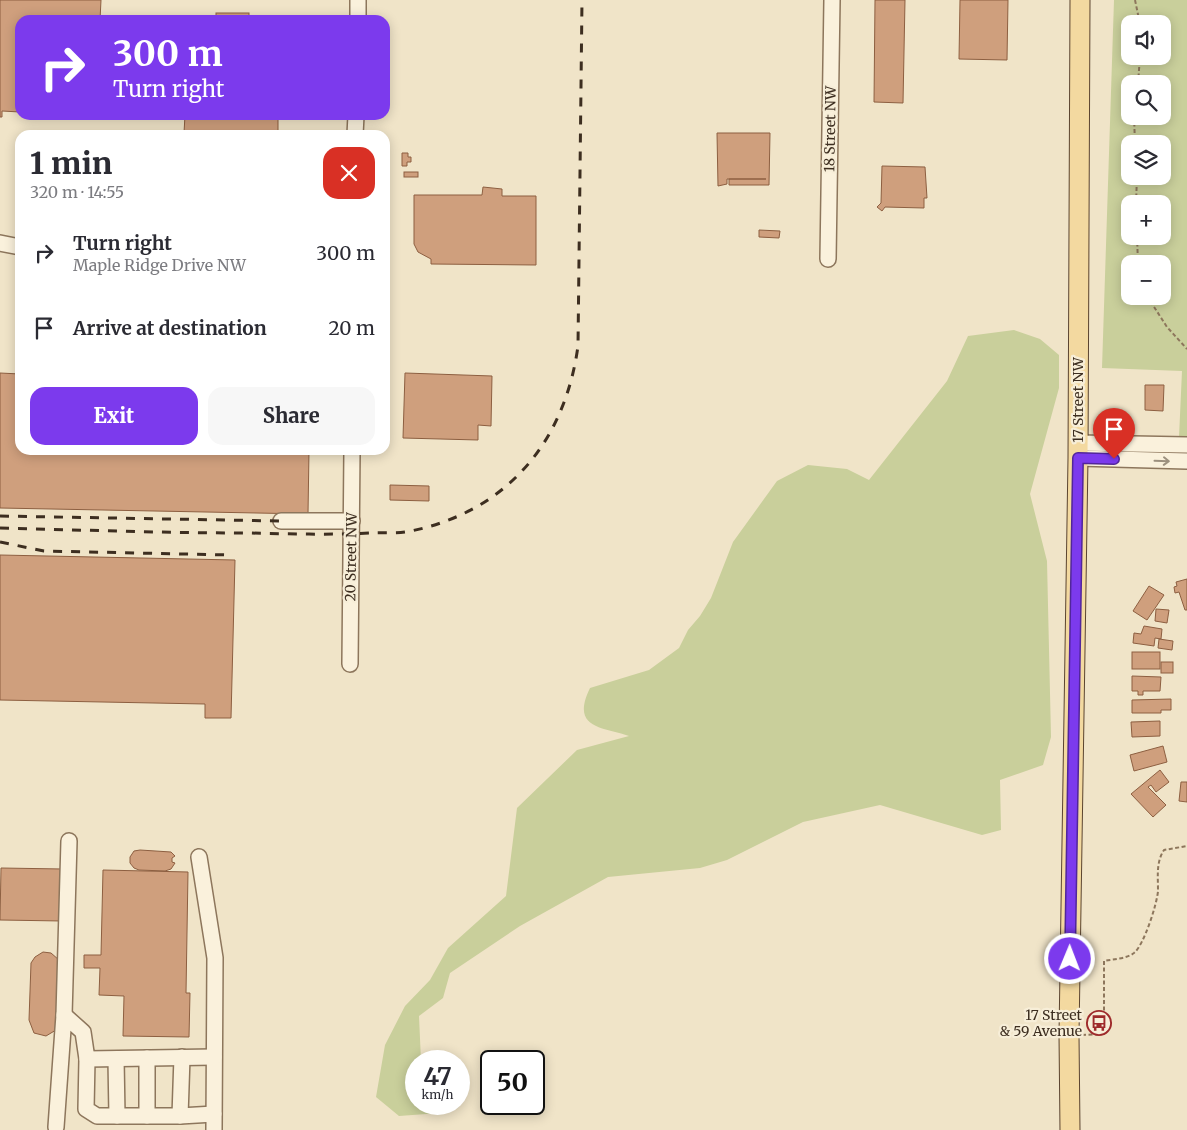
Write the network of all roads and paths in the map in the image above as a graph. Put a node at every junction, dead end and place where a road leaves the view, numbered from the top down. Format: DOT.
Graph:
graph roads {
  1 [pos="358,0"];
  2 [pos="832,0"];
  3 [pos="1080,0"];
  4 [pos="1135,0"];
  5 [pos="358,15"];
  6 [pos="1138,15"];
  7 [pos="0,243"];
  8 [pos="15,246"];
  9 [pos="828,259"];
  10 [pos="1153,305"];
  11 [pos="1187,349"];
  12 [pos="1187,445"];
  13 [pos="1078,451"];
  14 [pos="352,455"];
  15 [pos="1187,461"];
  16 [pos="281,521"];
  17 [pos="352,521"];
  18 [pos="350,664"];
  19 [pos="69,841"];
  20 [pos="1187,846"];
  21 [pos="199,857"];
  22 [pos="64,1015"];
  23 [pos="1069,1035"];
  24 [pos="182,1057"];
  25 [pos="214,1057"];
  26 [pos="147,1058"];
  27 [pos="87,1059"];
  28 [pos="116,1059"];
  29 [pos="214,1114"];
  30 [pos="117,1116"];
  31 [pos="147,1116"];
  32 [pos="180,1116"];
  33 [pos="56,1127"];
  34 [pos="214,1130"];
  35 [pos="1070,1130"];
  1 -- 5 [label="street"];
  2 -- 9 [label="street, 18 Street NW"];
  3 -- 13 [label="main road, 17 Street NW"];
  4 -- 6 [label="path"];
  7 -- 8 [label="street"];
  10 -- 11 [label="path"];
  12 -- 13 [label="street"];
  13 -- 15 [label="street, one-way"];
  13 -- 23 [label="main road, 17 Street NW"];
  14 -- 17 [label="street, 20 Street NW"];
  16 -- 17 [label="street"];
  17 -- 18 [label="street, 20 Street NW"];
  19 -- 22 [label="street"];
  20 -- 23 [label="path"];
  21 -- 25 [label="street"];
  22 -- 27 [label="street"];
  22 -- 33 [label="street"];
  23 -- 35 [label="main road, 17 Street NW"];
  24 -- 25 [label="street"];
  24 -- 26 [label="street"];
  24 -- 32 [label="street"];
  25 -- 29 [label="street"];
  26 -- 28 [label="street"];
  26 -- 31 [label="street"];
  27 -- 28 [label="street"];
  27 -- 30 [label="street"];
  28 -- 30 [label="street"];
  29 -- 32 [label="street"];
  29 -- 34 [label="street"];
  30 -- 31 [label="street"];
  31 -- 32 [label="street"];
}
